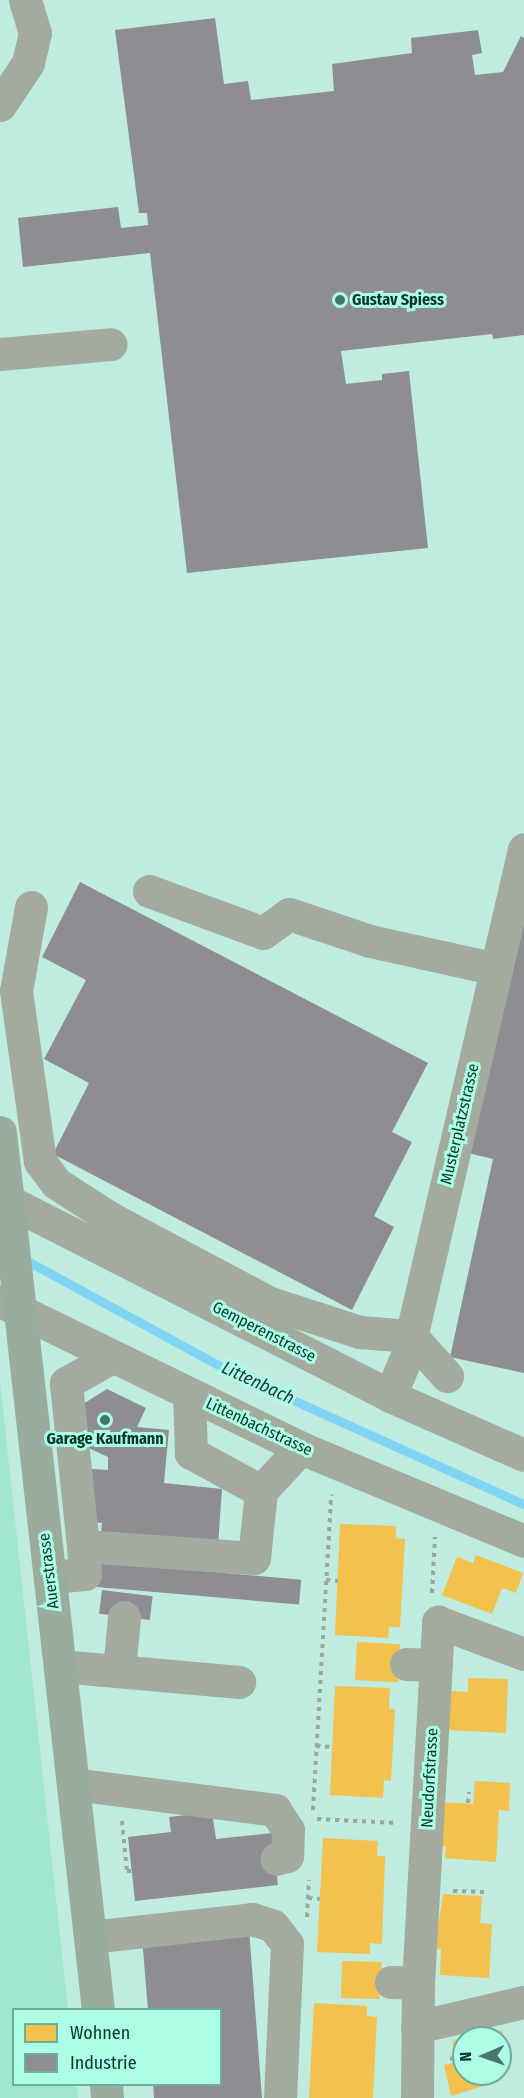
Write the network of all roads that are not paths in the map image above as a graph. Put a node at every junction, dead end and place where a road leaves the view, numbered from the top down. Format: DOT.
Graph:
graph roads {
  1 [pos="25,0"];
  2 [pos="0,105"];
  3 [pos="111,344"];
  4 [pos="0,354"];
  5 [pos="524,849"];
  6 [pos="149,891"];
  7 [pos="31,907"];
  8 [pos="496,969"];
  9 [pos="10,1022"];
  10 [pos="0,1132"];
  11 [pos="9,1215"];
  12 [pos="13,1298"];
  13 [pos="411,1336"];
  14 [pos="112,1357"];
  15 [pos="447,1376"];
  16 [pos="189,1396"];
  17 [pos="390,1396"];
  18 [pos="301,1448"];
  19 [pos="524,1455"];
  20 [pos="261,1491"];
  21 [pos="524,1541"];
  22 [pos="83,1546"];
  23 [pos="50,1577"];
  24 [pos="124,1617"];
  25 [pos="524,1654"];
  26 [pos="60,1666"];
  27 [pos="119,1671"];
  28 [pos="239,1682"];
  29 [pos="73,1784"];
  30 [pos="276,1859"];
  31 [pos="90,1937"];
  32 [pos="524,2002"];
  33 [pos="98,2008"];
  34 [pos="417,2026"];
  35 [pos="280,2098"];
  36 [pos="417,2098"];
  1 -- 2 [label="street"];
  3 -- 4 [label="street"];
  5 -- 8 [label="street, Musterplatzstrasse"];
  6 -- 8 [label="street"];
  7 -- 9 [label="street"];
  8 -- 13 [label="street, Musterplatzstrasse"];
  9 -- 13 [label="street"];
  10 -- 11 [label="main road, Auerstrasse"];
  11 -- 12 [label="main road, Auerstrasse"];
  11 -- 17 [label="street, Gemperenstrasse"];
  12 -- 14 [label="street, Littenbachstrasse"];
  12 -- 23 [label="main road, Auerstrasse"];
  13 -- 15 [label="street"];
  13 -- 17 [label="street, Musterplatzstrasse"];
  14 -- 16 [label="street, Littenbachstrasse"];
  14 -- 22 [label="street"];
  16 -- 18 [label="street, Littenbachstrasse"];
  16 -- 20 [label="street"];
  17 -- 19 [label="street, Gemperenstrasse"];
  18 -- 20 [label="street"];
  18 -- 21 [label="street, Littenbachstrasse"];
  20 -- 22 [label="street"];
  22 -- 23 [label="street"];
  23 -- 26 [label="main road, Auerstrasse"];
  24 -- 27 [label="street"];
  25 -- 34 [label="street, Neudorfstrasse"];
  26 -- 27 [label="street"];
  26 -- 29 [label="main road, Auerstrasse"];
  27 -- 28 [label="street"];
  29 -- 30 [label="street"];
  29 -- 31 [label="main road, Auerstrasse"];
  31 -- 33 [label="main road, Auerstrasse"];
  31 -- 35 [label="street"];
  32 -- 34 [label="street"];
  34 -- 36 [label="street, Neudorfstrasse"];
}
